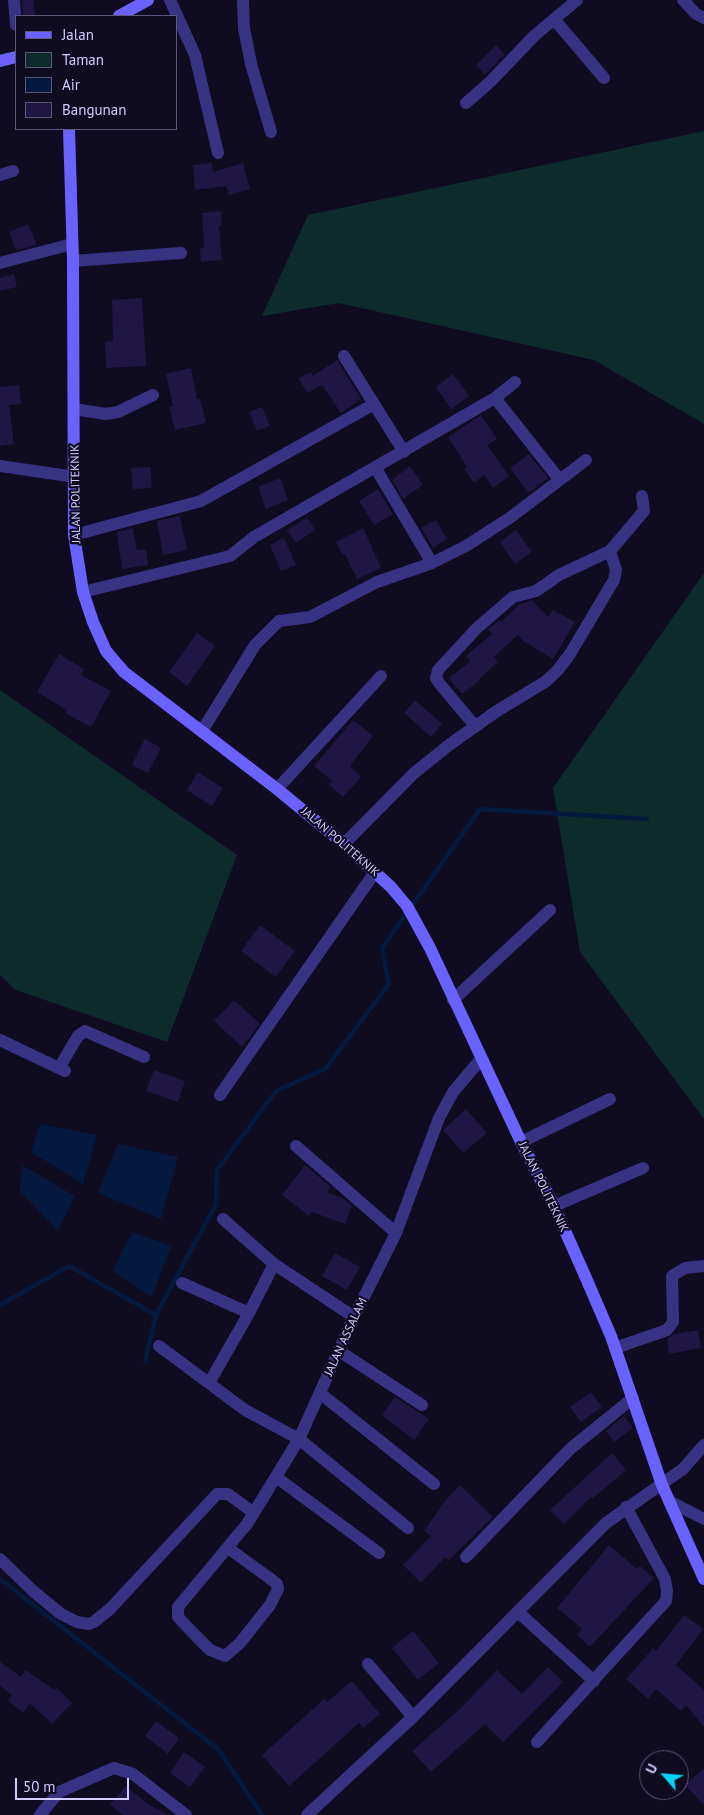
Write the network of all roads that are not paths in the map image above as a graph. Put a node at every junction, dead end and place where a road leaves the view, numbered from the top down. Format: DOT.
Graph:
graph roads {
  1 [pos="14,0"];
  2 [pos="148,0"];
  3 [pos="170,0"];
  4 [pos="244,0"];
  5 [pos="577,0"];
  6 [pos="683,0"];
  7 [pos="15,15"];
  8 [pos="121,15"];
  9 [pos="177,15"];
  10 [pos="178,18"];
  11 [pos="704,18"];
  12 [pos="554,19"];
  13 [pos="15,57"];
  14 [pos="0,62"];
  15 [pos="604,78"];
  16 [pos="466,103"];
  17 [pos="69,130"];
  18 [pos="271,132"];
  19 [pos="218,153"];
  20 [pos="13,171"];
  21 [pos="0,175"];
  22 [pos="72,244"];
  23 [pos="181,253"];
  24 [pos="73,260"];
  25 [pos="0,263"];
  26 [pos="344,356"];
  27 [pos="515,382"];
  28 [pos="153,395"];
  29 [pos="495,398"];
  30 [pos="374,404"];
  31 [pos="74,409"];
  32 [pos="404,452"];
  33 [pos="586,460"];
  34 [pos="0,466"];
  35 [pos="375,467"];
  36 [pos="76,477"];
  37 [pos="559,479"];
  38 [pos="642,496"];
  39 [pos="74,535"];
  40 [pos="610,551"];
  41 [pos="432,562"];
  42 [pos="83,592"];
  43 [pos="381,676"];
  44 [pos="475,726"];
  45 [pos="202,731"];
  46 [pos="278,789"];
  47 [pos="344,844"];
  48 [pos="375,872"];
  49 [pos="550,910"];
  50 [pos="453,1000"];
  51 [pos="0,1040"];
  52 [pos="144,1057"];
  53 [pos="481,1059"];
  54 [pos="220,1095"];
  55 [pos="610,1099"];
  56 [pos="521,1142"];
  57 [pos="296,1146"];
  58 [pos="643,1168"];
  59 [pos="554,1206"];
  60 [pos="223,1219"];
  61 [pos="396,1233"];
  62 [pos="274,1264"];
  63 [pos="704,1266"];
  64 [pos="182,1283"];
  65 [pos="249,1313"];
  66 [pos="354,1317"];
  67 [pos="160,1346"];
  68 [pos="615,1348"];
  69 [pos="339,1351"];
  70 [pos="209,1383"];
  71 [pos="321,1394"];
  72 [pos="633,1398"];
  73 [pos="422,1405"];
  74 [pos="299,1439"];
  75 [pos="704,1445"];
  76 [pos="276,1477"];
  77 [pos="434,1484"];
  78 [pos="662,1484"];
  79 [pos="669,1501"];
  80 [pos="626,1507"];
  81 [pos="254,1513"];
  82 [pos="704,1519"];
  83 [pos="408,1528"];
  84 [pos="228,1548"];
  85 [pos="379,1552"];
  86 [pos="466,1556"];
  87 [pos="0,1559"];
  88 [pos="704,1579"];
  89 [pos="518,1612"];
  90 [pos="368,1664"];
  91 [pos="594,1681"];
  92 [pos="413,1717"];
  93 [pos="537,1742"];
  94 [pos="40,1815"];
  95 [pos="186,1815"];
  96 [pos="307,1815"];
  1 -- 7 [label="street"];
  2 -- 8 [label="street"];
  3 -- 9 [label="street"];
  4 -- 18 [label="street"];
  5 -- 12 [label="street"];
  6 -- 11 [label="street"];
  10 -- 19 [label="street"];
  12 -- 15 [label="street"];
  12 -- 16 [label="street"];
  13 -- 14 [label="street"];
  17 -- 22 [label="street, JALAN POLITEKNIK"];
  20 -- 21 [label="street"];
  22 -- 24 [label="street, JALAN POLITEKNIK"];
  22 -- 25 [label="street"];
  23 -- 24 [label="street"];
  24 -- 31 [label="street, JALAN POLITEKNIK"];
  26 -- 30 [label="street"];
  27 -- 29 [label="street"];
  28 -- 31 [label="street"];
  29 -- 32 [label="street"];
  29 -- 37 [label="street"];
  30 -- 32 [label="street"];
  30 -- 39 [label="street"];
  31 -- 36 [label="street, JALAN POLITEKNIK"];
  32 -- 35 [label="street"];
  33 -- 37 [label="street"];
  34 -- 36 [label="street"];
  35 -- 41 [label="street"];
  35 -- 42 [label="street"];
  36 -- 39 [label="street, JALAN POLITEKNIK"];
  37 -- 41 [label="street"];
  38 -- 40 [label="street"];
  39 -- 42 [label="street, JALAN POLITEKNIK"];
  40 -- 44 [label="street"];
  40 -- 44 [label="street"];
  41 -- 45 [label="street"];
  42 -- 45 [label="street, JALAN POLITEKNIK"];
  43 -- 46 [label="street"];
  44 -- 47 [label="street"];
  45 -- 46 [label="street, JALAN POLITEKNIK"];
  46 -- 47 [label="street, JALAN POLITEKNIK"];
  47 -- 48 [label="street, JALAN POLITEKNIK"];
  48 -- 50 [label="street, JALAN POLITEKNIK"];
  48 -- 54 [label="street"];
  49 -- 50 [label="street"];
  50 -- 53 [label="street, JALAN POLITEKNIK"];
  51 -- 52 [label="street"];
  53 -- 56 [label="street, JALAN POLITEKNIK"];
  53 -- 61 [label="street, JALAN ASSALAM"];
  55 -- 56 [label="street"];
  56 -- 59 [label="street, JALAN POLITEKNIK"];
  57 -- 61 [label="street"];
  58 -- 59 [label="street"];
  59 -- 68 [label="street, JALAN POLITEKNIK"];
  60 -- 62 [label="street"];
  61 -- 66 [label="street, JALAN ASSALAM"];
  62 -- 65 [label="street"];
  62 -- 66 [label="street"];
  63 -- 68 [label="street"];
  64 -- 65 [label="street"];
  65 -- 70 [label="street"];
  66 -- 69 [label="street, JALAN ASSALAM"];
  67 -- 70 [label="street"];
  68 -- 72 [label="street, JALAN POLITEKNIK"];
  69 -- 71 [label="street, JALAN ASSALAM"];
  69 -- 73 [label="street"];
  70 -- 74 [label="street"];
  71 -- 74 [label="street, JALAN ASSALAM"];
  71 -- 77 [label="street"];
  72 -- 78 [label="street, JALAN POLITEKNIK"];
  72 -- 86 [label="street"];
  74 -- 76 [label="street, JALAN ASSALAM"];
  74 -- 83 [label="street"];
  75 -- 78 [label="street"];
  76 -- 81 [label="street, JALAN ASSALAM"];
  76 -- 85 [label="street"];
  78 -- 79 [label="street, JALAN POLITEKNIK"];
  78 -- 80 [label="street"];
  79 -- 82 [label="street"];
  79 -- 88 [label="street, JALAN POLITEKNIK"];
  80 -- 89 [label="street"];
  80 -- 91 [label="street"];
  81 -- 84 [label="street, JALAN ASSALAM"];
  81 -- 87 [label="street"];
  84 -- 84 [label="street, JALAN ASSALAM"];
  89 -- 91 [label="street"];
  89 -- 92 [label="street"];
  90 -- 92 [label="street"];
  91 -- 93 [label="street"];
  92 -- 96 [label="street"];
  94 -- 95 [label="street"];
}
